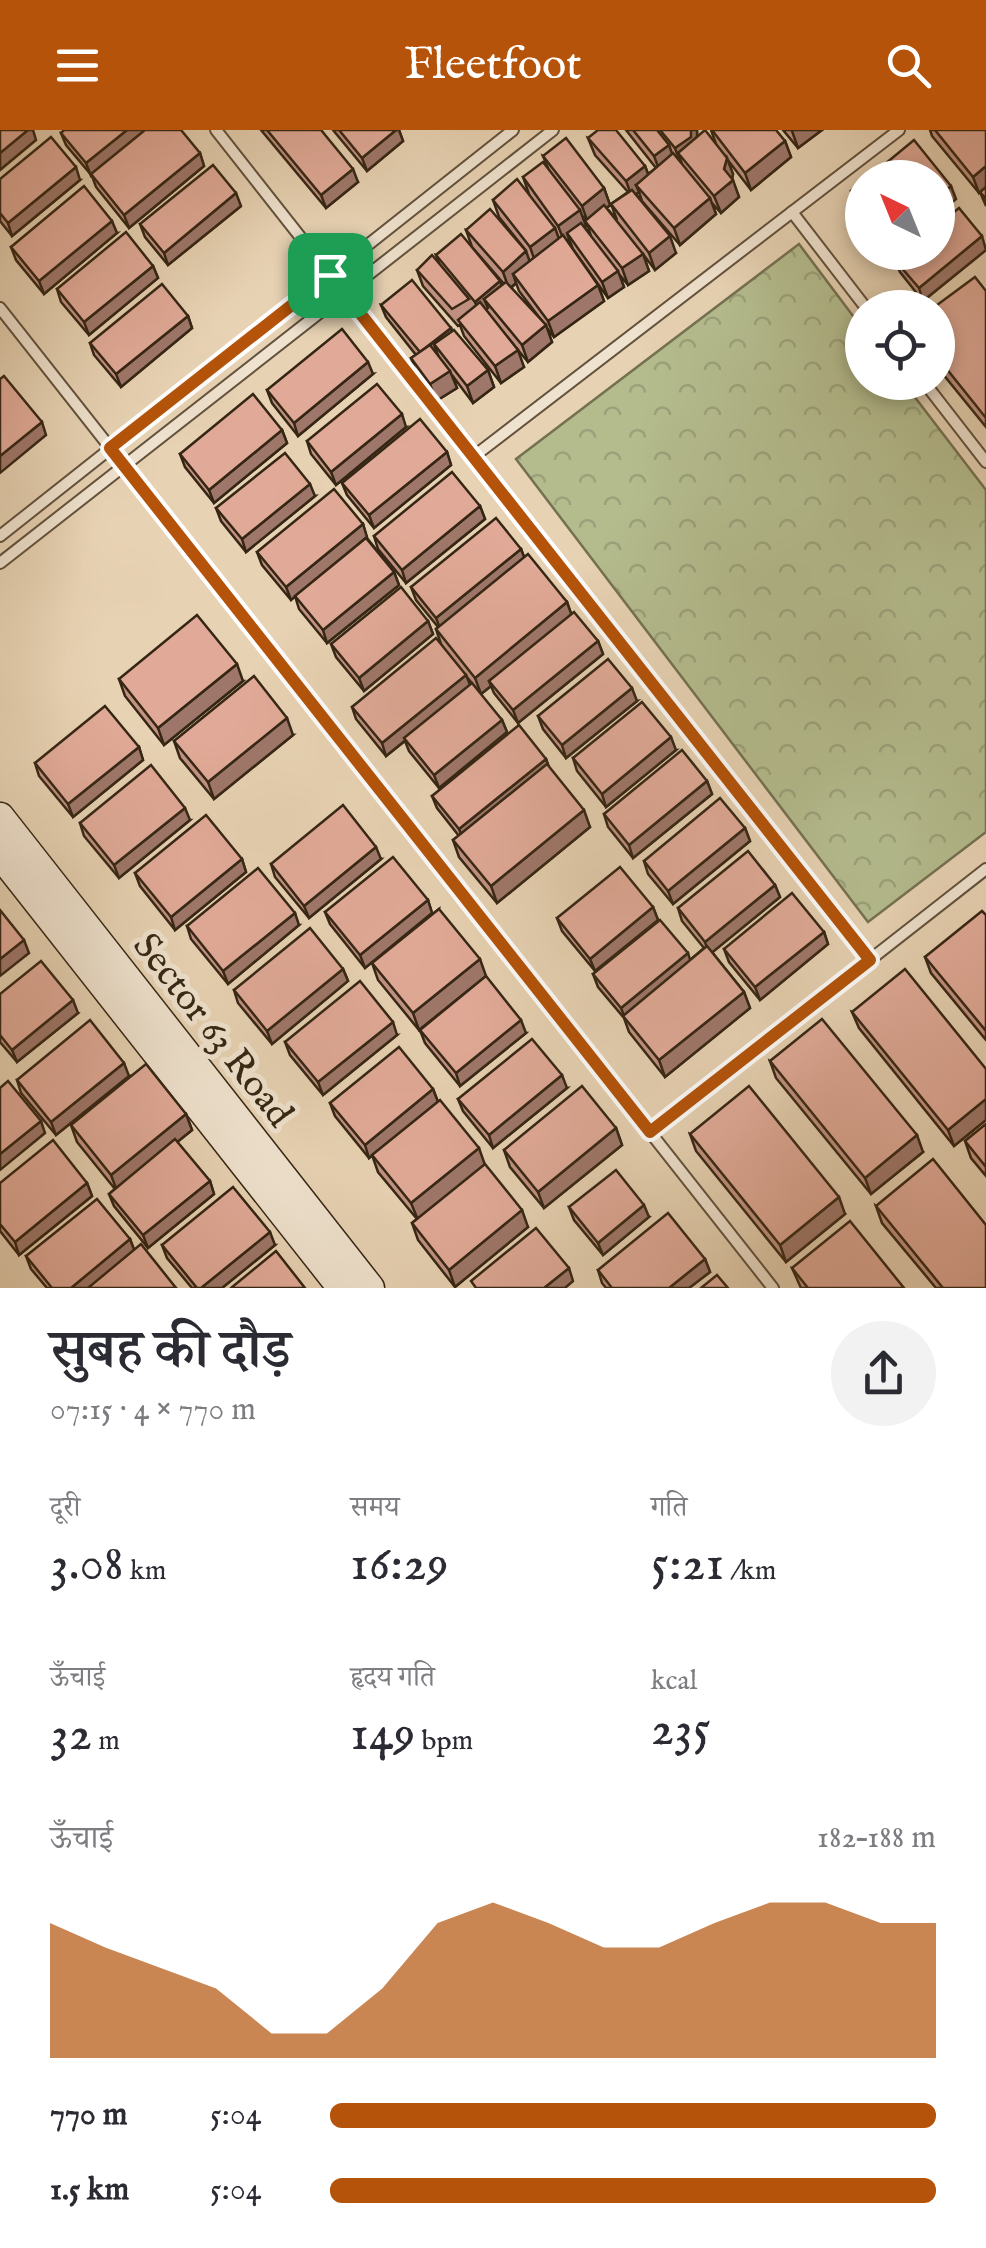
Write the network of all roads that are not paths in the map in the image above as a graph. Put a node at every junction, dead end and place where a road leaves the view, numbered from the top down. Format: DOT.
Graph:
graph roads {
  1 [pos="216,130"];
  2 [pos="513,130"];
  3 [pos="553,130"];
  4 [pos="899,130"];
  5 [pos="792,212"];
  6 [pos="330,275"];
  7 [pos="852,290"];
  8 [pos="344,293"];
  9 [pos="0,308"];
  10 [pos="938,400"];
  11 [pos="110,448"];
  12 [pos="473,457"];
  13 [pos="986,462"];
  14 [pos="124,465"];
  15 [pos="0,536"];
  16 [pos="0,564"];
  17 [pos="0,817"];
  18 [pos="0,854"];
  19 [pos="986,869"];
  20 [pos="870,960"];
  21 [pos="650,1132"];
  22 [pos="342,1288"];
  23 [pos="370,1288"];
  24 [pos="773,1288"];
  1 -- 6 [label="lane"];
  2 -- 6 [label="lane"];
  3 -- 8 [label="lane"];
  4 -- 5 [label="lane"];
  5 -- 7 [label="lane"];
  5 -- 12 [label="lane"];
  6 -- 8 [label="lane"];
  6 -- 11 [label="lane"];
  8 -- 12 [label="lane"];
  8 -- 14 [label="lane"];
  9 -- 11 [label="lane"];
  10 -- 13 [label="lane"];
  11 -- 14 [label="lane"];
  11 -- 15 [label="lane"];
  12 -- 20 [label="lane"];
  14 -- 16 [label="lane"];
  14 -- 21 [label="lane"];
  17 -- 23 [label="street, Sector 63 Road"];
  18 -- 22 [label="street, Sector 63 Road"];
  19 -- 20 [label="lane"];
  20 -- 21 [label="lane"];
  21 -- 24 [label="lane"];
}
